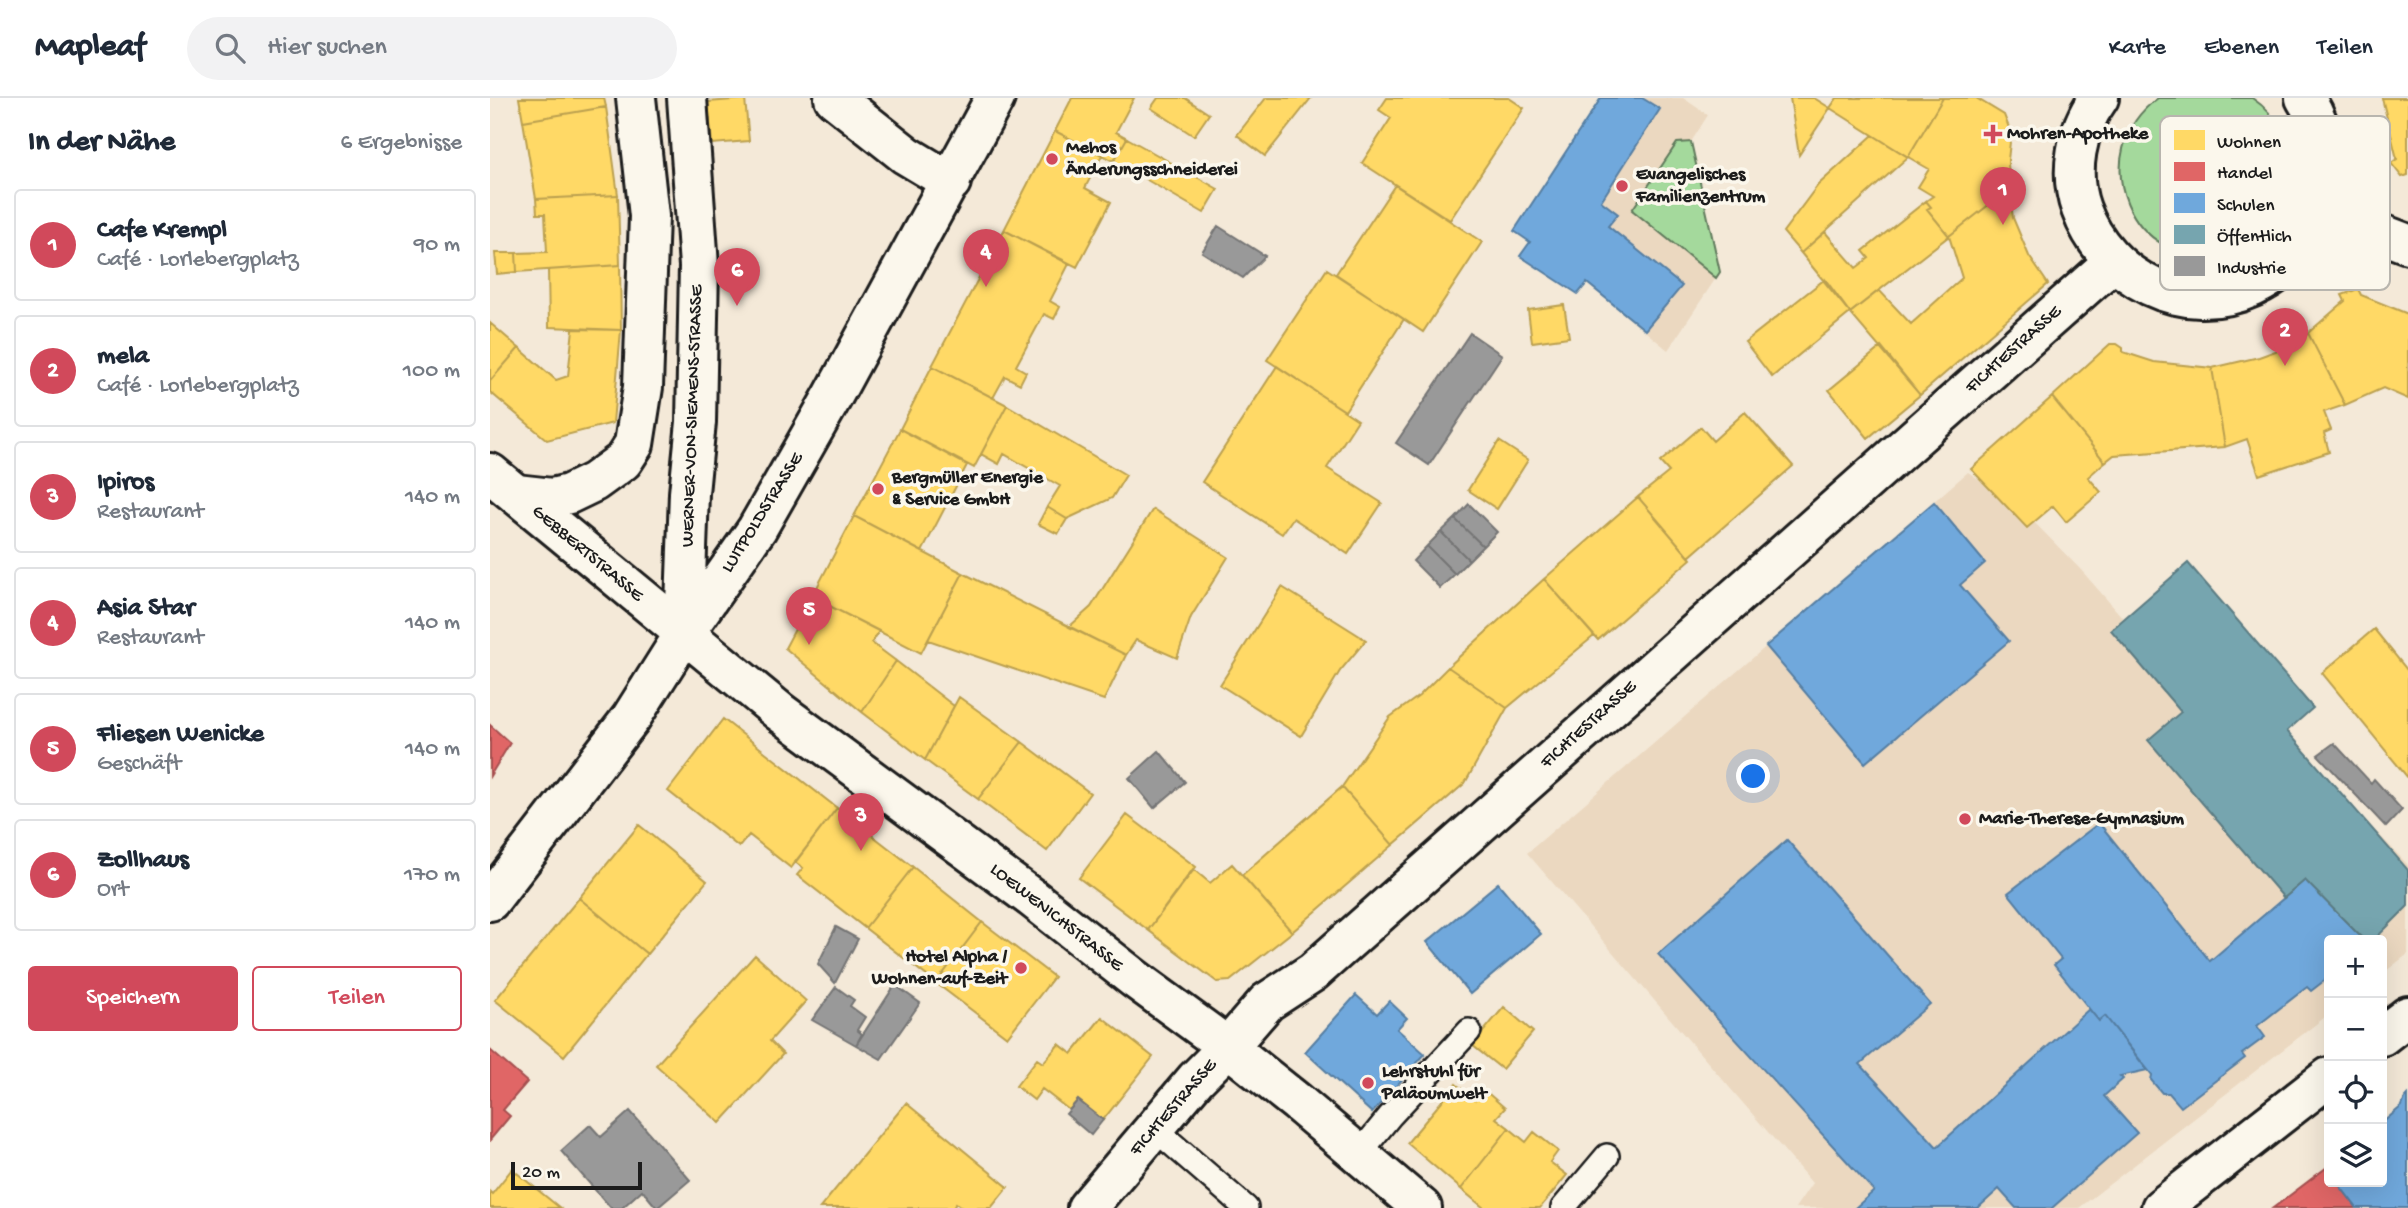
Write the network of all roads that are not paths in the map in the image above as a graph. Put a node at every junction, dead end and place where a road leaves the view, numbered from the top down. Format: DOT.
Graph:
graph roads {
  1 [pos="636,98"];
  2 [pos="654,98"];
  3 [pos="687,98"];
  4 [pos="834,98"];
  5 [pos="995,98"];
  6 [pos="2305,98"];
  7 [pos="2092,100"];
  8 [pos="2315,116"];
  9 [pos="951,181"];
  10 [pos="693,199"];
  11 [pos="2390,237"];
  12 [pos="2408,244"];
  13 [pos="2113,262"];
  14 [pos="2244,290"];
  15 [pos="503,483"];
  16 [pos="684,634"];
  17 [pos="490,901"];
  18 [pos="2408,1016"];
  19 [pos="1469,1031"];
  20 [pos="2387,1032"];
  21 [pos="1228,1047"];
  22 [pos="2324,1081"];
  23 [pos="1155,1129"];
  24 [pos="1359,1154"];
  25 [pos="1606,1156"];
  26 [pos="1087,1208"];
  27 [pos="1246,1208"];
  28 [pos="1422,1208"];
  29 [pos="1563,1208"];
  30 [pos="2161,1208"];
  1 -- 15 [label="street"];
  2 -- 10 [label="street, WERNER-VON-SIEMENS-STRASSE"];
  3 -- 10 [label="street, WERNER-VON-SIEMENS-STRASSE"];
  4 -- 9 [label="street"];
  5 -- 9 [label="street, LUITPOLDSTRASSE"];
  6 -- 8 [label="street"];
  7 -- 13 [label="street"];
  9 -- 16 [label="street, LUITPOLDSTRASSE"];
  10 -- 16 [label="street, WERNER-VON-SIEMENS-STRASSE"];
  11 -- 12 [label="street"];
  13 -- 14 [label="street"];
  13 -- 21 [label="street, FICHTESTRASSE"];
  15 -- 16 [label="street, GEBBERTSTRASSE"];
  16 -- 17 [label="street, LUITPOLDSTRASSE"];
  16 -- 21 [label="street, LOEWENICHSTRASSE"];
  18 -- 20 [label="street"];
  19 -- 24 [label="lane"];
  21 -- 23 [label="street, FICHTESTRASSE"];
  21 -- 24 [label="street, LOEWENICHSTRASSE"];
  22 -- 30 [label="street"];
  23 -- 26 [label="street, FICHTESTRASSE"];
  23 -- 27 [label="lane"];
  24 -- 28 [label="street, LOEWENICHSTRASSE"];
  25 -- 29 [label="lane"];
}
